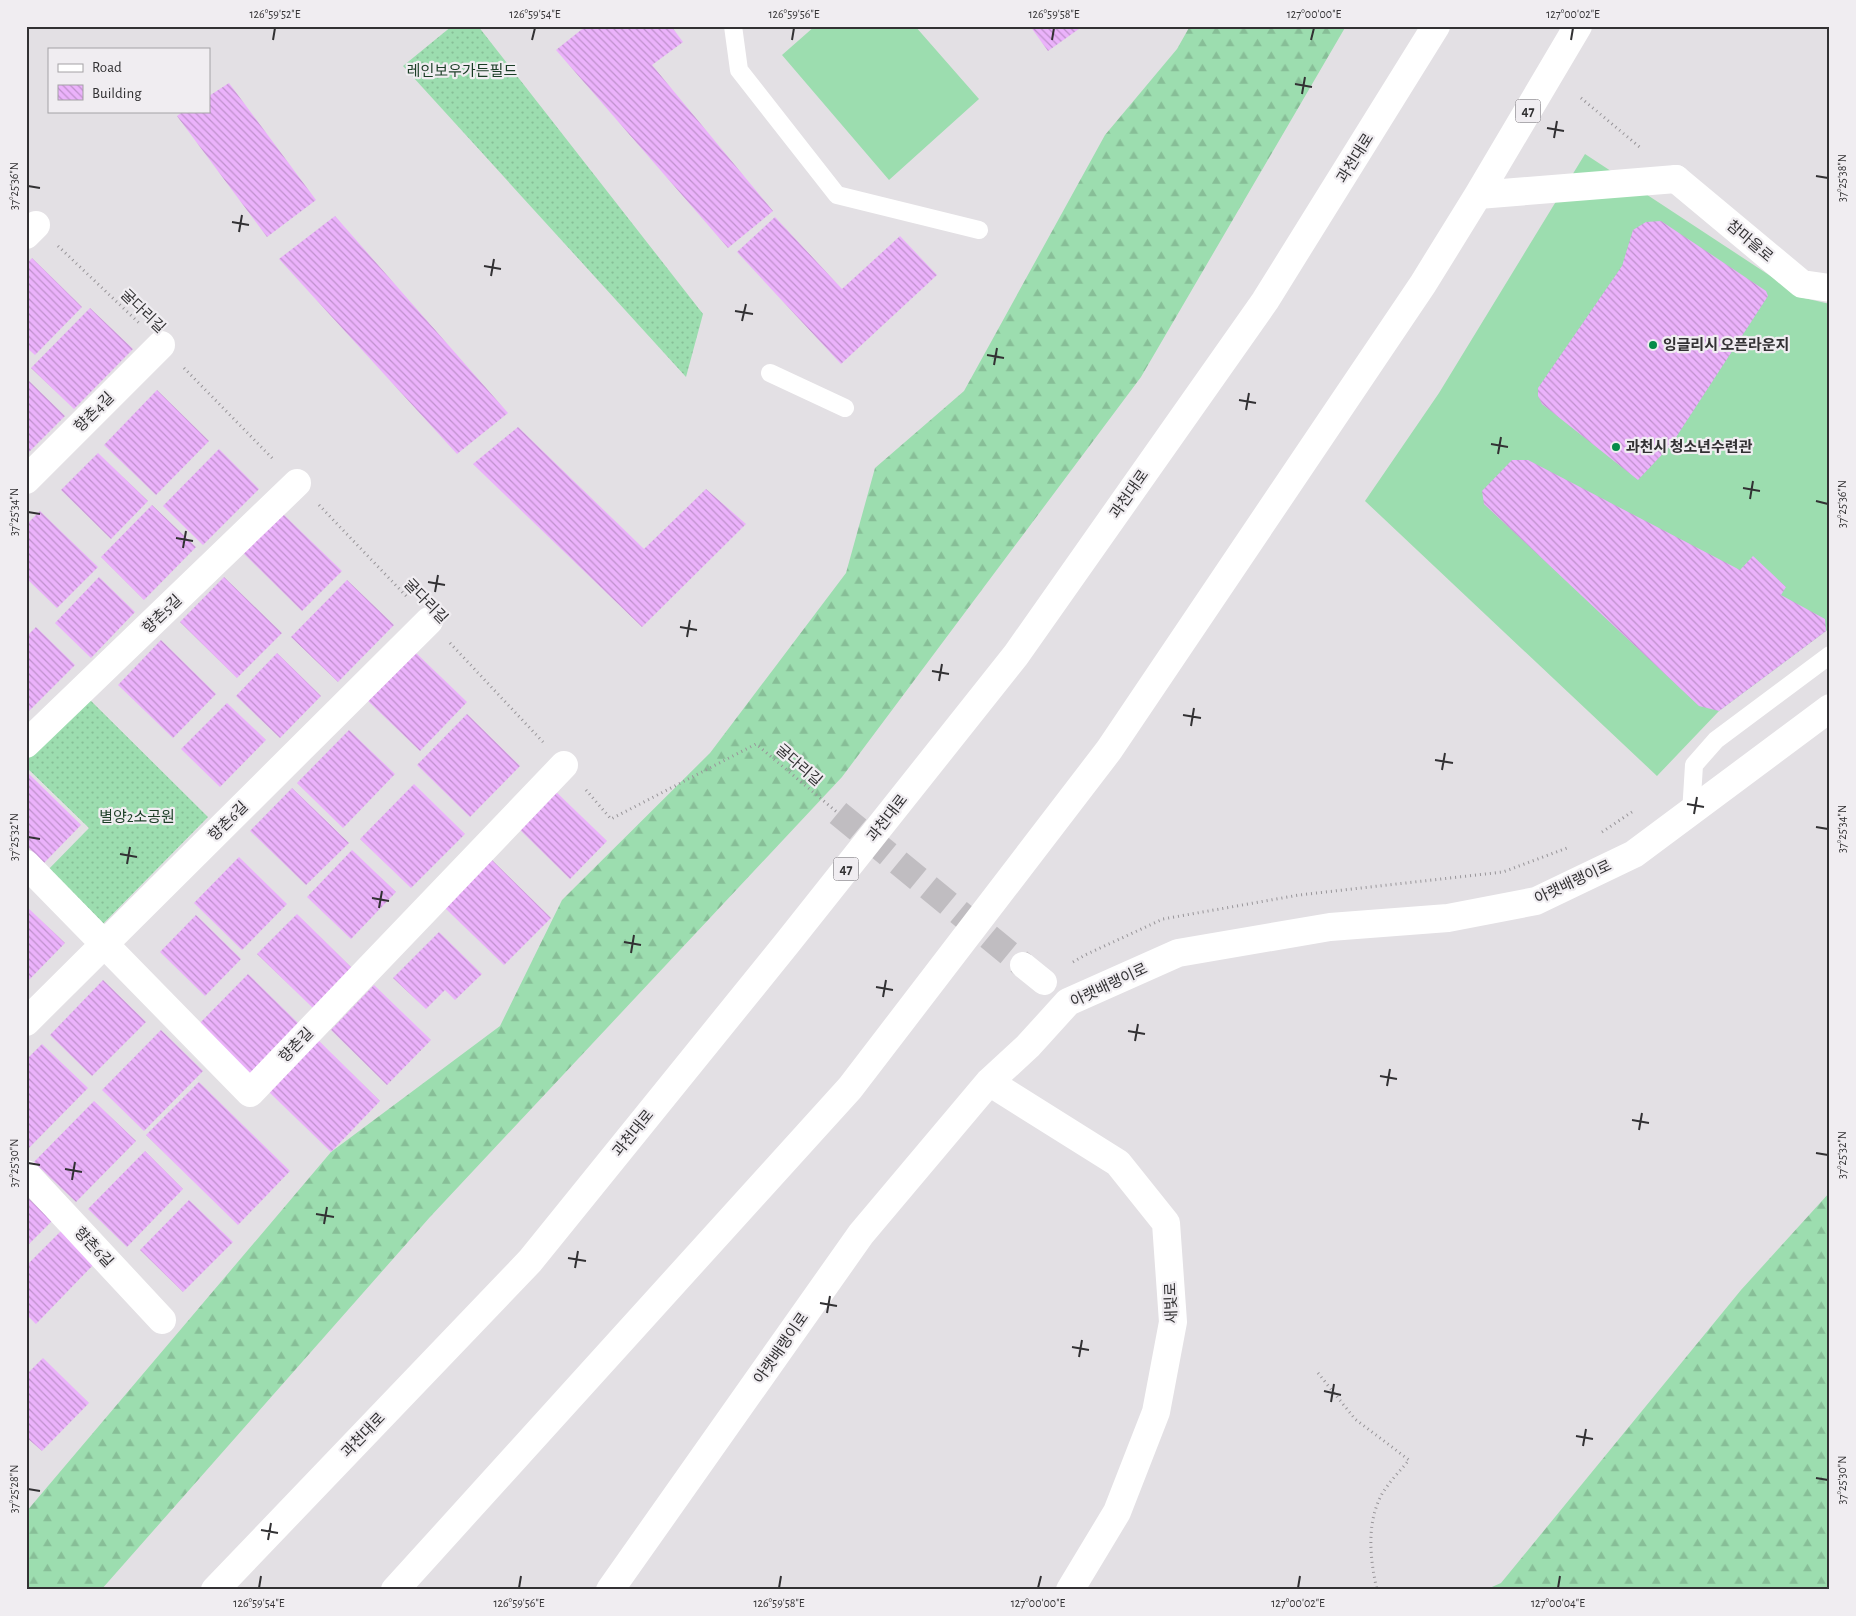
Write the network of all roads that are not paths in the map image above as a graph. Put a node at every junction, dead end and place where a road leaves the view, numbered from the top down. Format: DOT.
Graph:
graph roads {
  1 [pos="733,26"];
  2 [pos="1436,26"];
  3 [pos="1578,26"];
  4 [pos="1478,195"];
  5 [pos="979,230"];
  6 [pos="1830,288"];
  7 [pos="162,345"];
  8 [pos="770,374"];
  9 [pos="844,408"];
  10 [pos="26,480"];
  11 [pos="298,483"];
  12 [pos="429,621"];
  13 [pos="1830,655"];
  14 [pos="1830,708"];
  15 [pos="26,744"];
  16 [pos="564,765"];
  17 [pos="1691,813"];
  18 [pos="26,864"];
  19 [pos="104,944"];
  20 [pos="1023,965"];
  21 [pos="1044,982"];
  22 [pos="26,1022"];
  23 [pos="989,1082"];
  24 [pos="26,1174"];
  25 [pos="162,1320"];
  26 [pos="215,1590"];
  27 [pos="394,1590"];
  28 [pos="610,1590"];
  29 [pos="1070,1590"];
  1 -- 5 [label="lane"];
  2 -- 26 [label="main road, 과천대로 / 47"];
  3 -- 4 [label="main road, 47"];
  4 -- 6 [label="main road, 참마을로"];
  4 -- 27 [label="main road, 47"];
  7 -- 10 [label="main road, 향촌4길"];
  8 -- 9 [label="lane"];
  11 -- 15 [label="main road, 향촌5길"];
  12 -- 19 [label="main road, 향촌6길"];
  13 -- 17 [label="lane"];
  14 -- 17 [label="main road, 아랫배랭이로"];
  16 -- 19 [label="main road, 향촌길"];
  17 -- 23 [label="main road, 아랫배랭이로"];
  18 -- 19 [label="main road, 향촌길"];
  19 -- 22 [label="main road, 향촌6길"];
  20 -- 21 [label="street"];
  23 -- 28 [label="main road, 아랫배랭이로"];
  23 -- 29 [label="main road, 새빛로"];
  24 -- 25 [label="main road, 향촌6길"];
}
